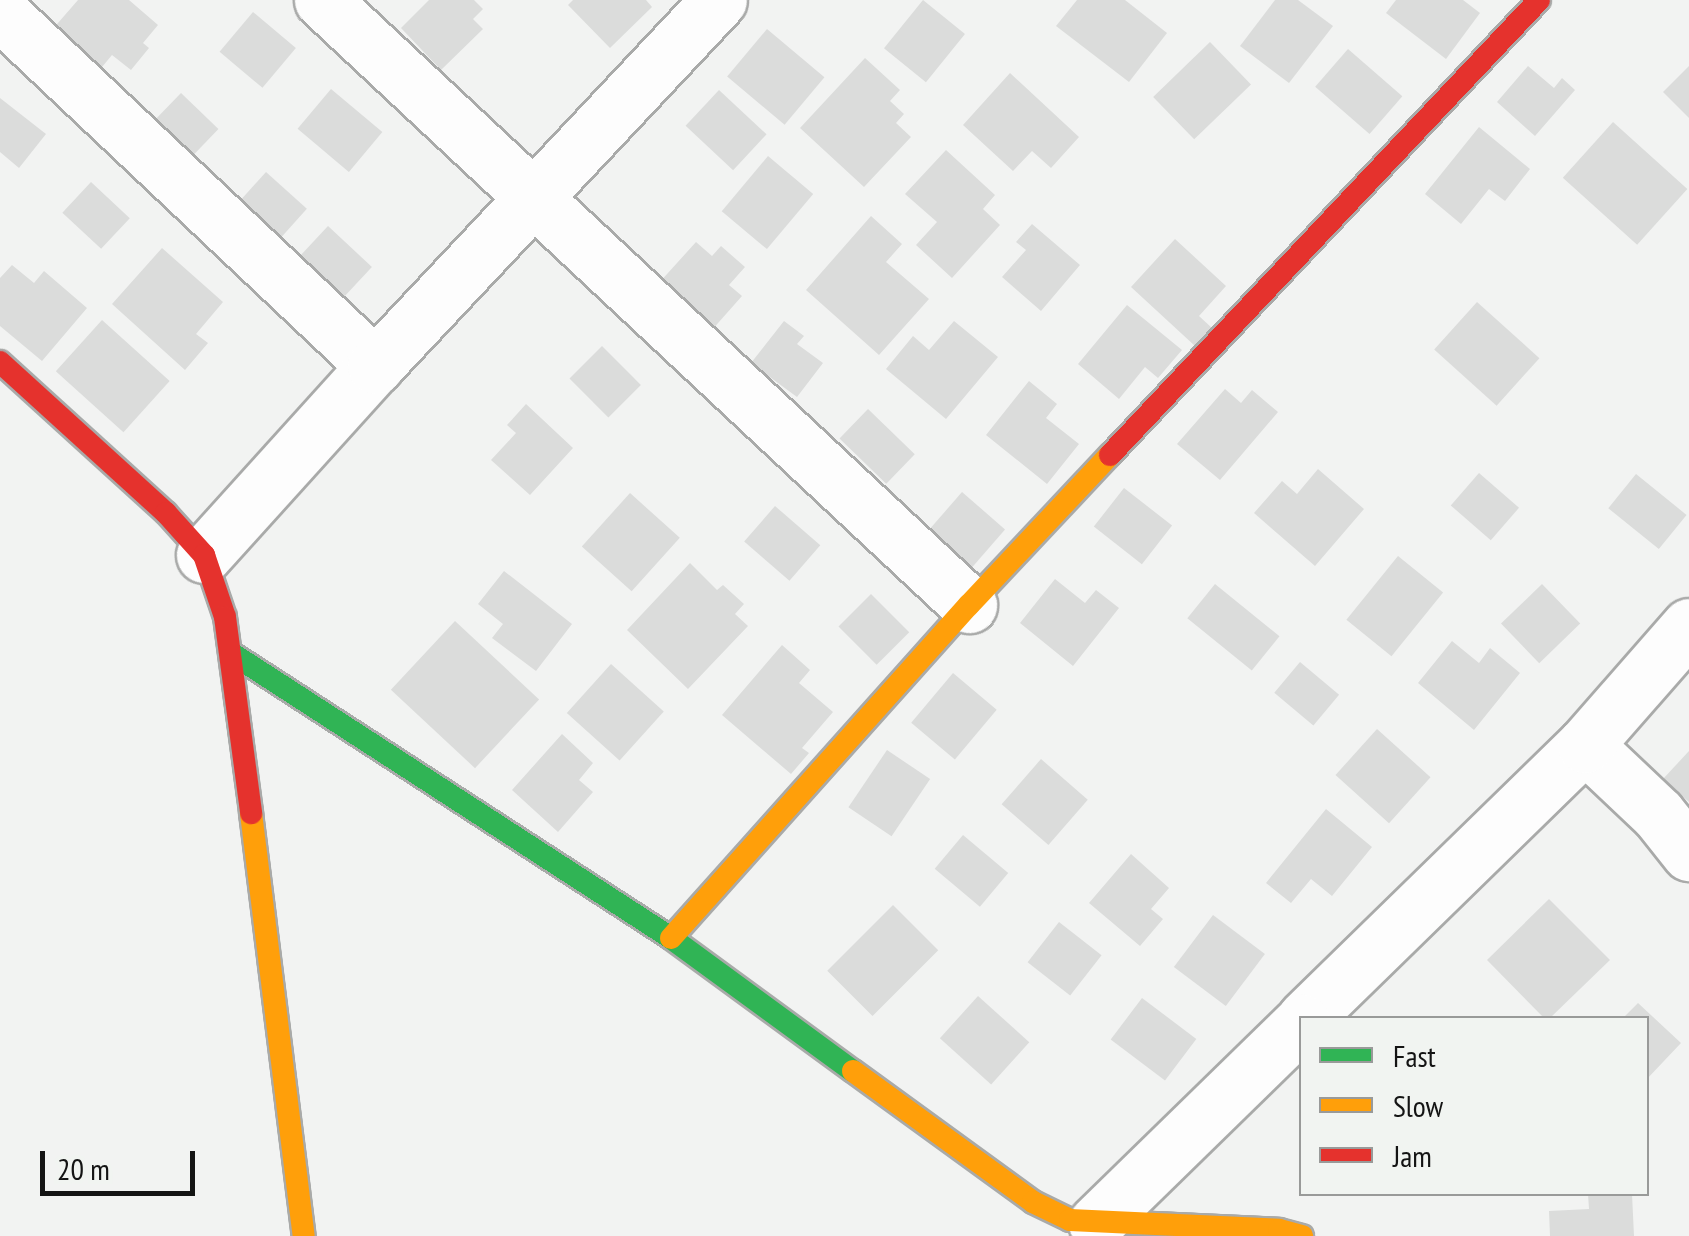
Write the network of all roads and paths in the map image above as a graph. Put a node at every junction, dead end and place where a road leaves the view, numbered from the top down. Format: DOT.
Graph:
graph roads {
  1 [pos="322,0"];
  2 [pos="719,0"];
  3 [pos="1539,0"];
  4 [pos="0,12"];
  5 [pos="536,196"];
  6 [pos="0,362"];
  7 [pos="375,366"];
  8 [pos="204,555"];
  9 [pos="970,606"];
  10 [pos="1689,626"];
  11 [pos="231,653"];
  12 [pos="1586,745"];
  13 [pos="1689,853"];
  14 [pos="671,938"];
  15 [pos="1308,1016"];
  16 [pos="1299,1025"];
  17 [pos="1096,1223"];
  18 [pos="304,1236"];
  19 [pos="1302,1236"];
  1 -- 5 [label="street"];
  2 -- 5 [label="street"];
  3 -- 9 [label="street"];
  4 -- 7 [label="street"];
  5 -- 7 [label="street"];
  5 -- 9 [label="street"];
  6 -- 8 [label="street"];
  7 -- 8 [label="street"];
  8 -- 11 [label="street"];
  9 -- 14 [label="street"];
  10 -- 12 [label="street"];
  11 -- 14 [label="street"];
  11 -- 18 [label="street"];
  12 -- 13 [label="street"];
  12 -- 15 [label="street"];
  14 -- 17 [label="street"];
  16 -- 17 [label="street"];
  17 -- 19 [label="street"];
}
